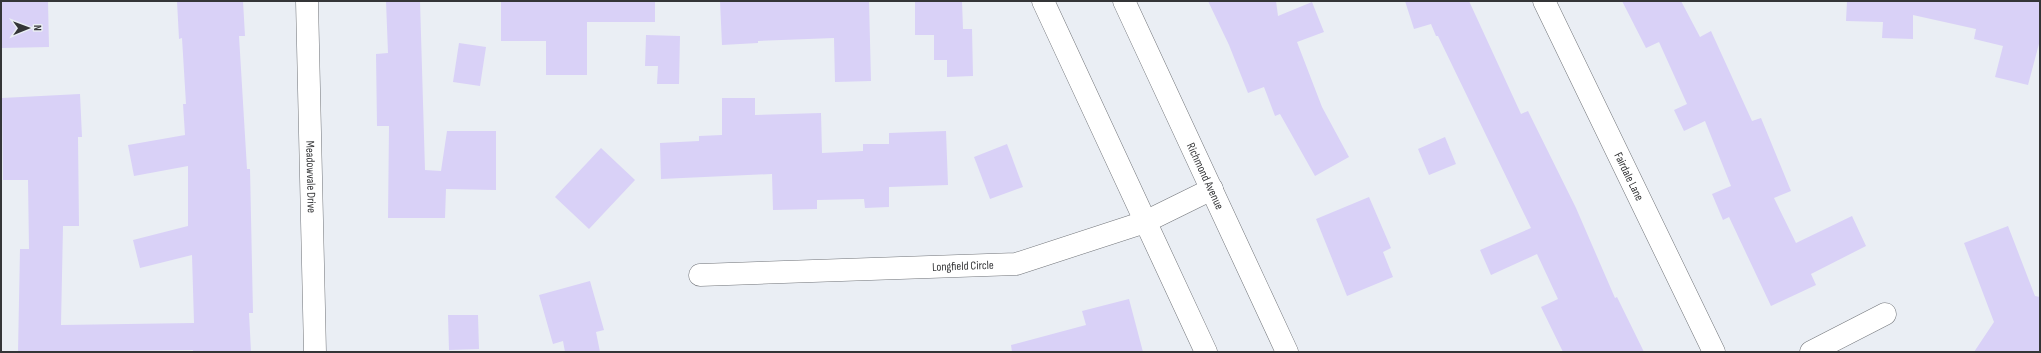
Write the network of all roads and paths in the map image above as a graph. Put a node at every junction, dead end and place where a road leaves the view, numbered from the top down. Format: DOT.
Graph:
graph roads {
  1 [pos="307,1"];
  2 [pos="1043,1"];
  3 [pos="1124,1"];
  4 [pos="1544,1"];
  5 [pos="1212,189"];
  6 [pos="1145,222"];
  7 [pos="700,275"];
  8 [pos="1885,314"];
  9 [pos="315,352"];
  10 [pos="1206,352"];
  11 [pos="1287,352"];
  12 [pos="1714,352"];
  13 [pos="1811,352"];
  1 -- 9 [label="street, Meadowvale Drive"];
  2 -- 6 [label="street"];
  3 -- 5 [label="street, Richmond Avenue"];
  4 -- 12 [label="street, Fairdale Lane"];
  5 -- 6 [label="street, Longfield Circle"];
  5 -- 11 [label="street, Richmond Avenue"];
  6 -- 7 [label="street, Longfield Circle"];
  6 -- 10 [label="street"];
  8 -- 13 [label="street"];
}
